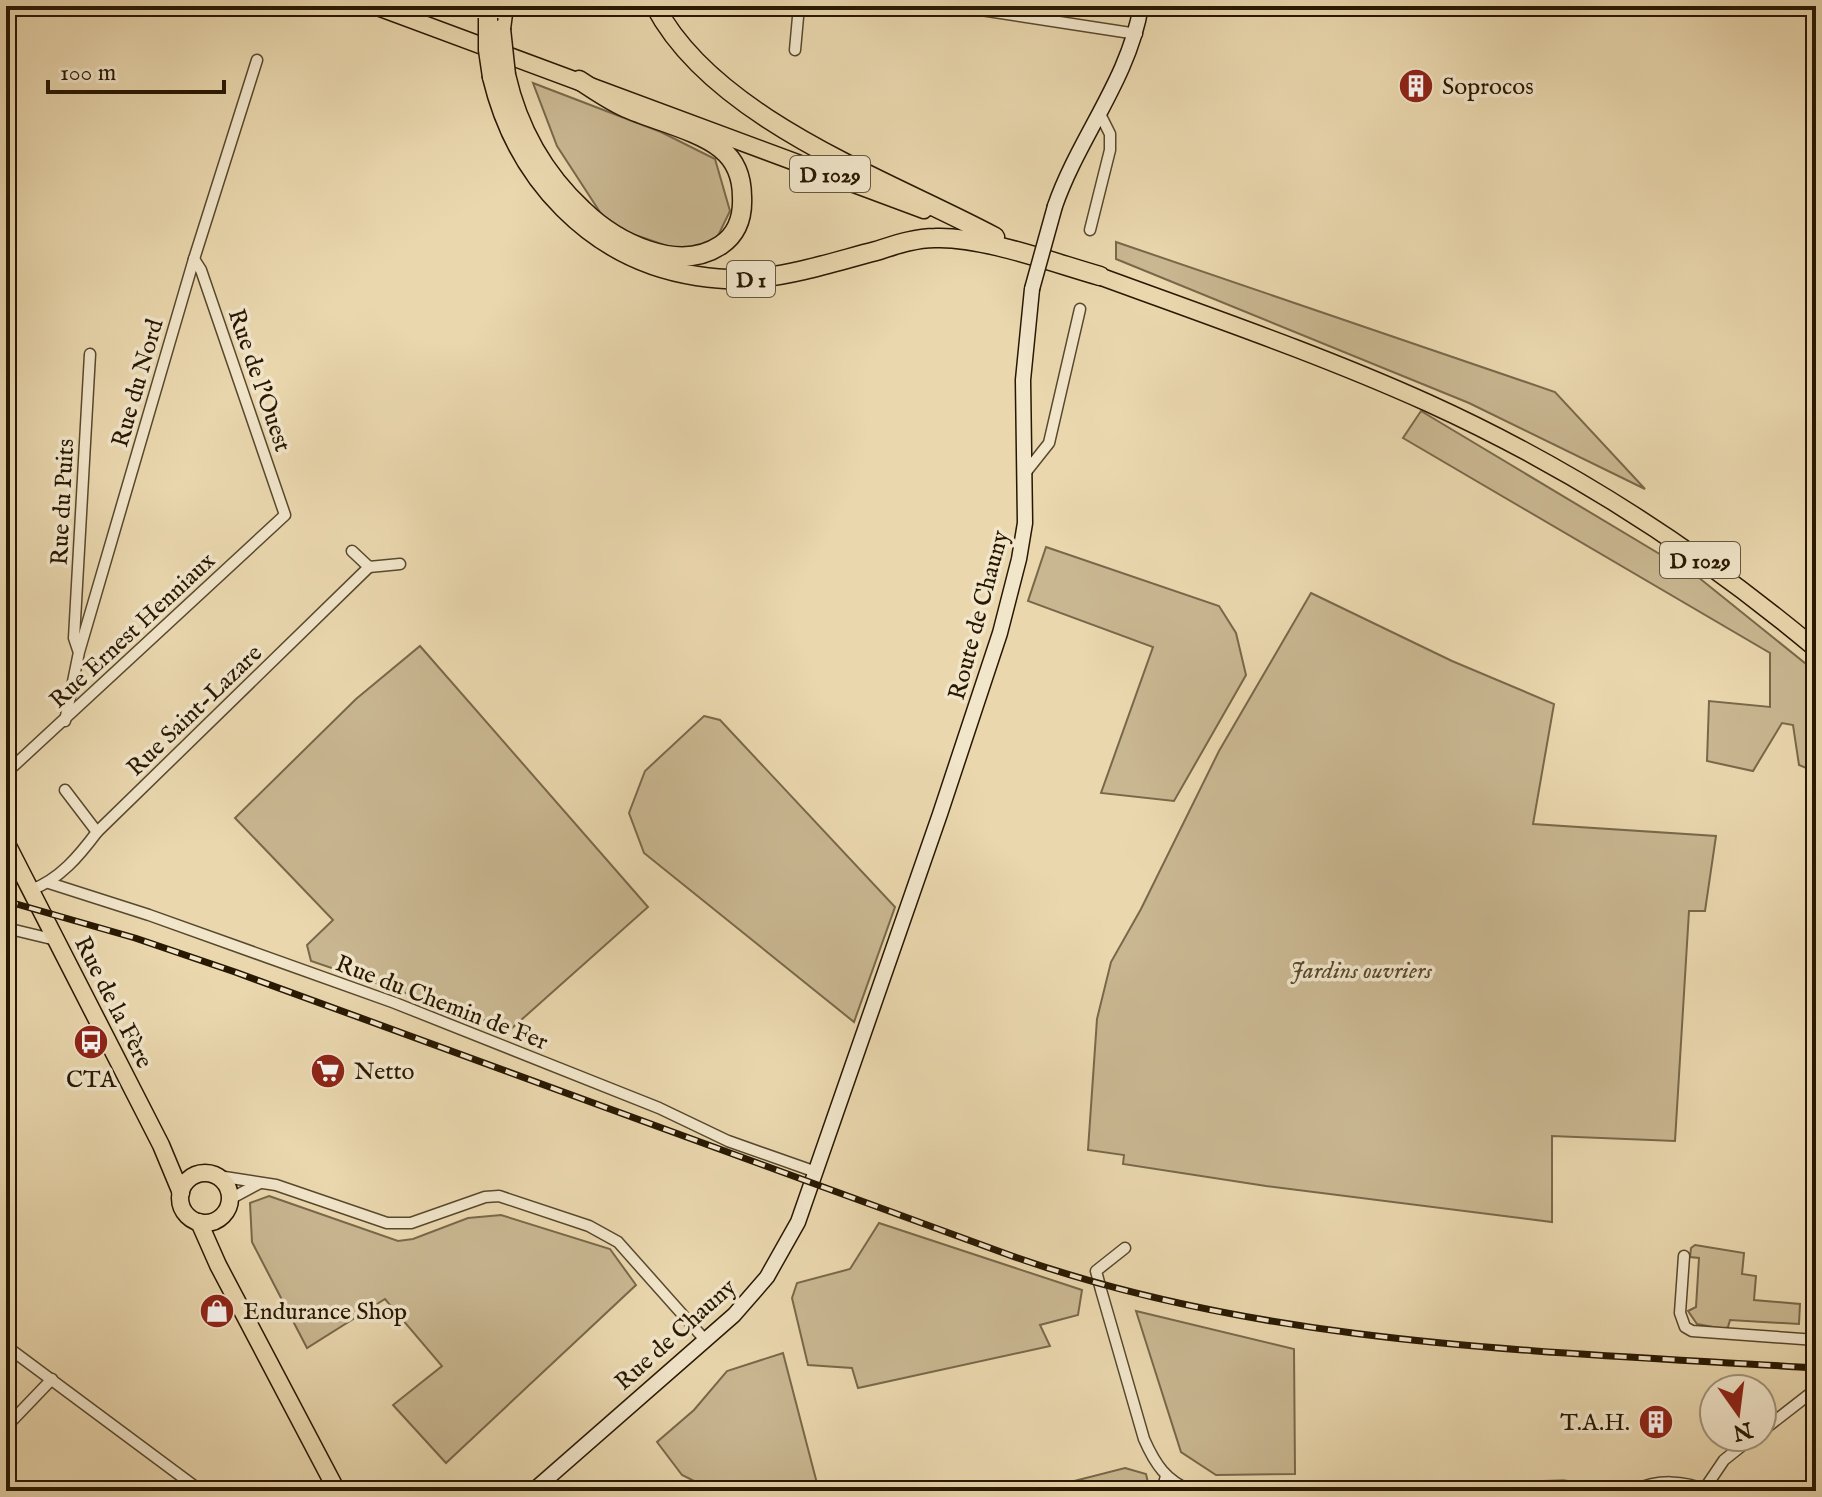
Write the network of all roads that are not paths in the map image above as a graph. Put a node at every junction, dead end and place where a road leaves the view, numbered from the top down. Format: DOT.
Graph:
graph roads {
  1 [pos="375,6"];
  2 [pos="504,6"];
  3 [pos="655,6"];
  4 [pos="799,6"];
  5 [pos="955,6"];
  6 [pos="1141,6"];
  7 [pos="493,18"];
  8 [pos="1137,34"];
  9 [pos="795,50"];
  10 [pos="257,60"];
  11 [pos="499,76"];
  12 [pos="579,80"];
  13 [pos="1099,112"];
  14 [pos="1090,230"];
  15 [pos="995,237"];
  16 [pos="194,259"];
  17 [pos="1100,276"];
  18 [pos="1080,309"];
  19 [pos="90,354"];
  20 [pos="1026,472"];
  21 [pos="285,515"];
  22 [pos="352,551"];
  23 [pos="400,564"];
  24 [pos="369,567"];
  25 [pos="1771,613"];
  26 [pos="1816,639"];
  27 [pos="1816,649"];
  28 [pos="79,652"];
  29 [pos="65,721"];
  30 [pos="6,773"];
  31 [pos="65,790"];
  32 [pos="97,832"];
  33 [pos="6,842"];
  34 [pos="49,883"];
  35 [pos="28,885"];
  36 [pos="6,928"];
  37 [pos="56,940"];
  38 [pos="161,1145"];
  39 [pos="195,1175"];
  40 [pos="218,1176"];
  41 [pos="814,1178"];
  42 [pos="260,1183"];
  43 [pos="181,1193"];
  44 [pos="230,1199"];
  45 [pos="220,1218"];
  46 [pos="199,1222"];
  47 [pos="1125,1248"];
  48 [pos="1684,1256"];
  49 [pos="232,1286"];
  50 [pos="1816,1340"];
  51 [pos="706,1341"];
  52 [pos="6,1346"];
  53 [pos="52,1379"];
  54 [pos="1816,1389"];
  55 [pos="1778,1419"];
  56 [pos="6,1427"];
  57 [pos="1733,1453"];
  58 [pos="1166,1476"];
  59 [pos="188,1488"];
  60 [pos="1705,1490"];
  61 [pos="201,1491"];
  62 [pos="337,1491"];
  63 [pos="533,1491"];
  64 [pos="1162,1491"];
  65 [pos="1192,1491"];
  66 [pos="1348,1491"];
  67 [pos="1604,1491"];
  68 [pos="1633,1491"];
  1 -- 12 [label="main road, D 1029"];
  2 -- 7 [label="highway, D 1"];
  3 -- 15 [label="highway"];
  4 -- 9 [label="street"];
  5 -- 8 [label="street"];
  6 -- 8 [label="street, Route de Chauny"];
  7 -- 11 [label="highway, D 1, bridge"];
  8 -- 13 [label="street, Route de Chauny"];
  10 -- 16 [label="street, Rue du Nord"];
  11 -- 12 [label="highway, D 1"];
  11 -- 17 [label="highway, D 1"];
  12 -- 15 [label="main road, D 1029"];
  13 -- 14 [label="street"];
  13 -- 20 [label="street, Route de Chauny, bridge"];
  15 -- 17 [label="main road, D 1029"];
  16 -- 21 [label="street, Rue de l'Ouest"];
  16 -- 28 [label="street, Rue du Nord"];
  17 -- 25 [label="main road, D 1029"];
  18 -- 20 [label="street"];
  19 -- 28 [label="street, Rue du Puits"];
  20 -- 41 [label="street, Route de Chauny"];
  21 -- 29 [label="street, Rue Ernest Henniaux"];
  22 -- 24 [label="street"];
  23 -- 24 [label="street"];
  24 -- 32 [label="street, Rue Saint-Lazare"];
  25 -- 26 [label="main road"];
  25 -- 27 [label="main road, D 1029"];
  28 -- 29 [label="street, Rue du Nord"];
  29 -- 30 [label="street, Rue Ernest Henniaux"];
  31 -- 32 [label="street"];
  32 -- 34 [label="street, Rue Saint-Lazare"];
  33 -- 35 [label="main road, Rue de la Fère"];
  34 -- 35 [label="street"];
  34 -- 41 [label="street, Rue du Chemin de Fer"];
  35 -- 37 [label="main road, Rue de la Fère"];
  36 -- 37 [label="street"];
  37 -- 38 [label="main road, Rue de la Fère"];
  38 -- 39 [label="main road, Rue de la Fère"];
  38 -- 43 [label="main road, Rue de la Fère"];
  39 -- 40 [label="main road"];
  39 -- 43 [label="main road"];
  40 -- 42 [label="street"];
  40 -- 44 [label="main road"];
  41 -- 51 [label="street, Rue de Chauny"];
  42 -- 44 [label="street"];
  42 -- 51 [label="street"];
  43 -- 46 [label="main road"];
  44 -- 45 [label="main road"];
  45 -- 46 [label="main road"];
  45 -- 49 [label="main road"];
  46 -- 49 [label="main road"];
  47 -- 58 [label="street"];
  48 -- 50 [label="street"];
  49 -- 62 [label="main road"];
  51 -- 63 [label="street, Rue de Chauny"];
  52 -- 53 [label="street"];
  53 -- 56 [label="street"];
  53 -- 59 [label="street"];
  54 -- 55 [label="street"];
  57 -- 60 [label="street"];
  58 -- 64 [label="street"];
  58 -- 65 [label="street"];
  59 -- 61 [label="street"];
  60 -- 68 [label="street"];
  66 -- 67 [label="street"];
}
